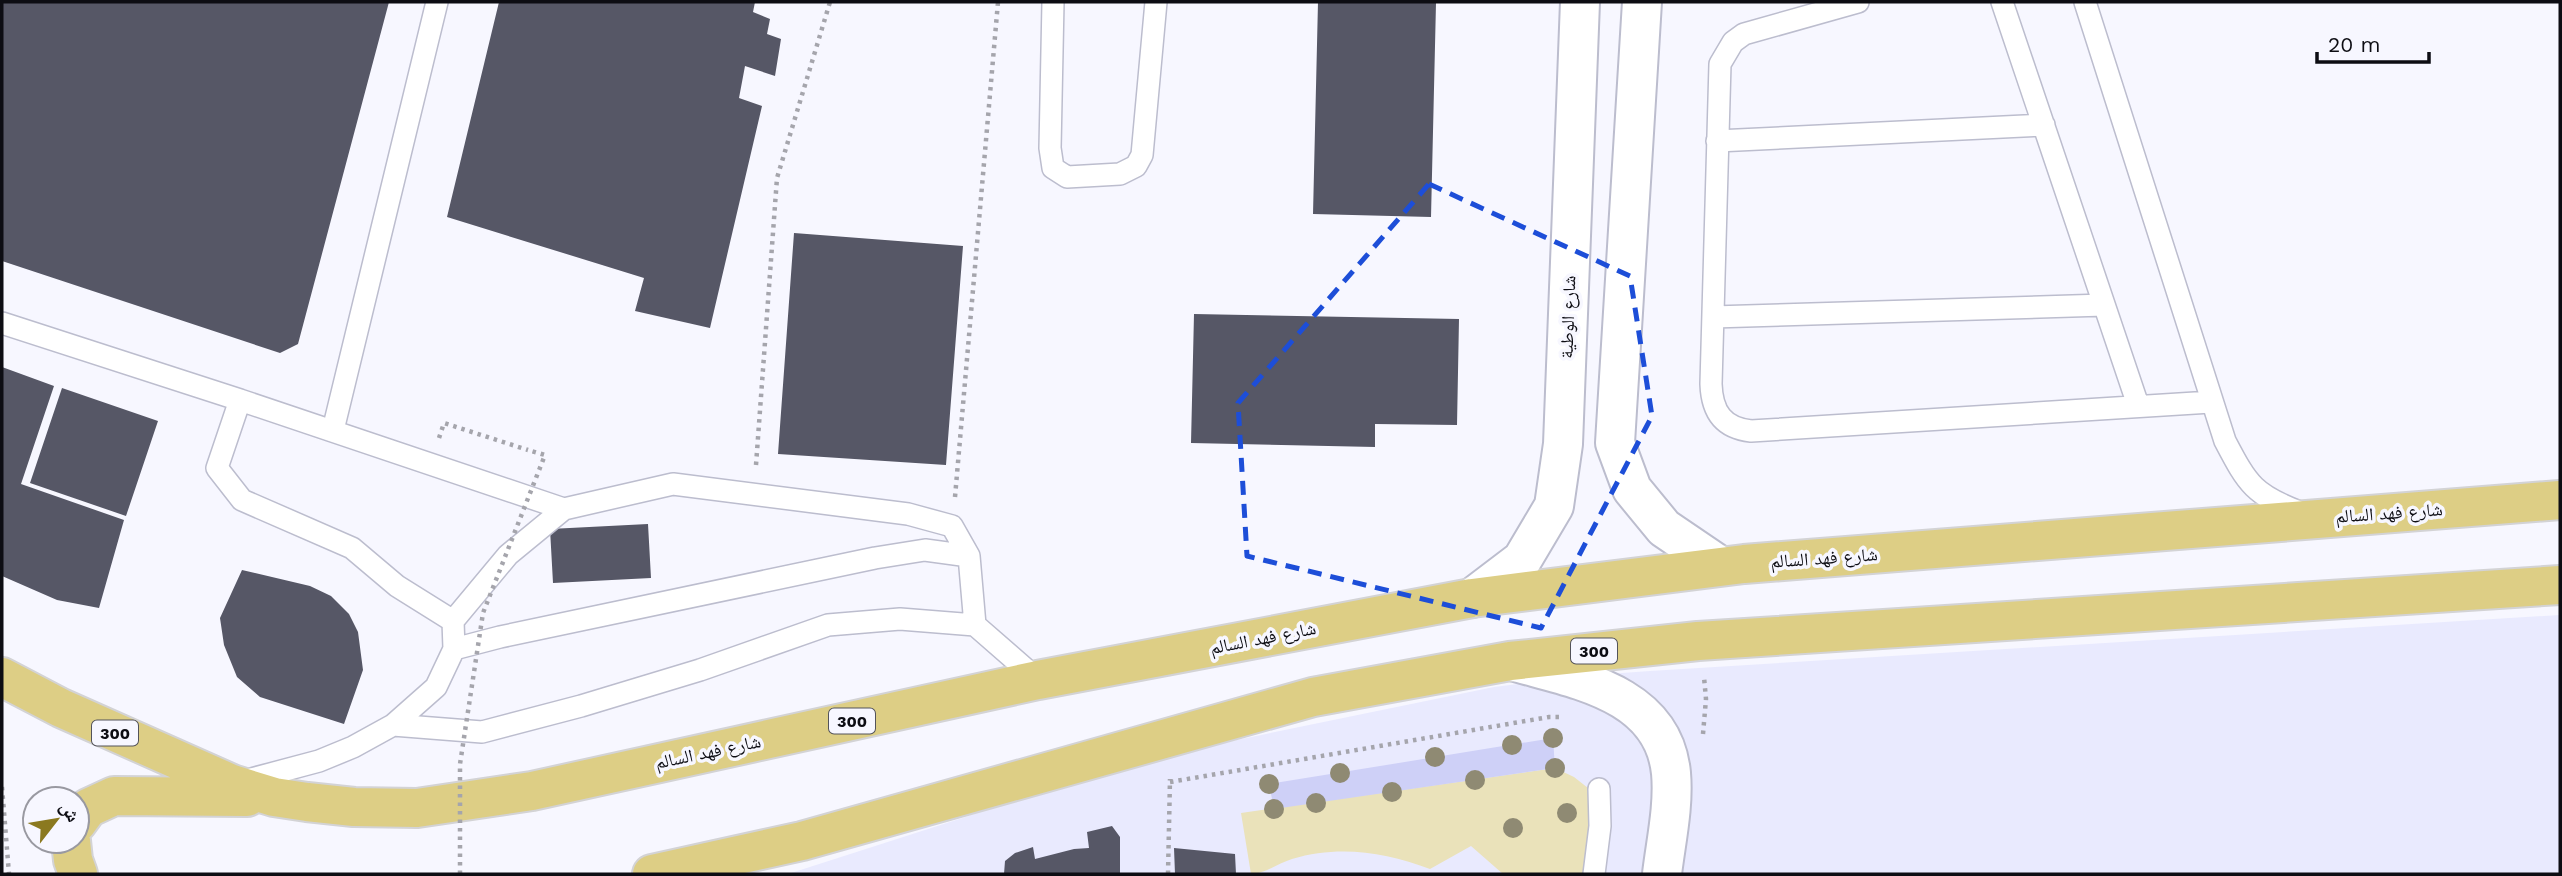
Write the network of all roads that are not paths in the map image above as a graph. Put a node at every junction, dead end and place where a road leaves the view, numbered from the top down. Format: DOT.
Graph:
graph roads {
  1 [pos="437,2"];
  2 [pos="1053,2"];
  3 [pos="1156,2"];
  4 [pos="1580,2"];
  5 [pos="1642,2"];
  6 [pos="1858,2"];
  7 [pos="2003,2"];
  8 [pos="2085,2"];
  9 [pos="2044,125"];
  10 [pos="1717,141"];
  11 [pos="2104,305"];
  12 [pos="1713,317"];
  13 [pos="2,323"];
  14 [pos="240,400"];
  15 [pos="2211,402"];
  16 [pos="2137,405"];
  17 [pos="333,430"];
  18 [pos="2560,500"];
  19 [pos="564,509"];
  20 [pos="2313,519"];
  21 [pos="969,556"];
  22 [pos="1720,566"];
  23 [pos="2560,585"];
  24 [pos="1472,598"];
  25 [pos="453,621"];
  26 [pos="975,625"];
  27 [pos="454,649"];
  28 [pos="1510,661"];
  29 [pos="2,677"];
  30 [pos="1038,680"];
  31 [pos="393,725"];
  32 [pos="232,784"];
  33 [pos="1598,789"];
  34 [pos="274,797"];
  35 [pos="91,807"];
  36 [pos="72,855"];
  37 [pos="78,874"];
  38 [pos="652,874"];
  39 [pos="1594,874"];
  40 [pos="1662,874"];
  1 -- 17 [label="lane"];
  2 -- 3 [label="lane"];
  4 -- 24 [label="street, شارع الوطية"];
  5 -- 22 [label="street"];
  6 -- 10 [label="lane"];
  7 -- 9 [label="lane"];
  8 -- 15 [label="lane"];
  9 -- 10 [label="lane"];
  9 -- 11 [label="lane"];
  10 -- 12 [label="lane"];
  11 -- 12 [label="lane"];
  11 -- 16 [label="lane"];
  12 -- 16 [label="lane"];
  13 -- 14 [label="lane"];
  14 -- 17 [label="lane"];
  14 -- 25 [label="lane"];
  15 -- 16 [label="lane"];
  15 -- 20 [label="lane"];
  17 -- 19 [label="lane"];
  18 -- 20 [label="main road, شارع فهد السالم / 300"];
  19 -- 21 [label="lane"];
  19 -- 25 [label="lane"];
  20 -- 22 [label="main road, شارع فهد السالم / 300"];
  21 -- 26 [label="lane"];
  21 -- 27 [label="lane"];
  22 -- 24 [label="main road, شارع فهد السالم / 300"];
  23 -- 28 [label="main road, 300"];
  24 -- 30 [label="main road, شارع فهد السالم / 300"];
  25 -- 27 [label="lane"];
  26 -- 30 [label="lane"];
  26 -- 31 [label="lane"];
  27 -- 31 [label="lane"];
  28 -- 38 [label="main road, 300"];
  28 -- 40 [label="street"];
  29 -- 32 [label="main road, شارع فهد السالم / 300"];
  30 -- 34 [label="main road, شارع فهد السالم / 300"];
  31 -- 32 [label="lane"];
  32 -- 34 [label="main road, شارع فهد السالم / 300"];
  33 -- 39 [label="lane"];
  34 -- 35 [label="main road"];
  36 -- 37 [label="main road"];
}
